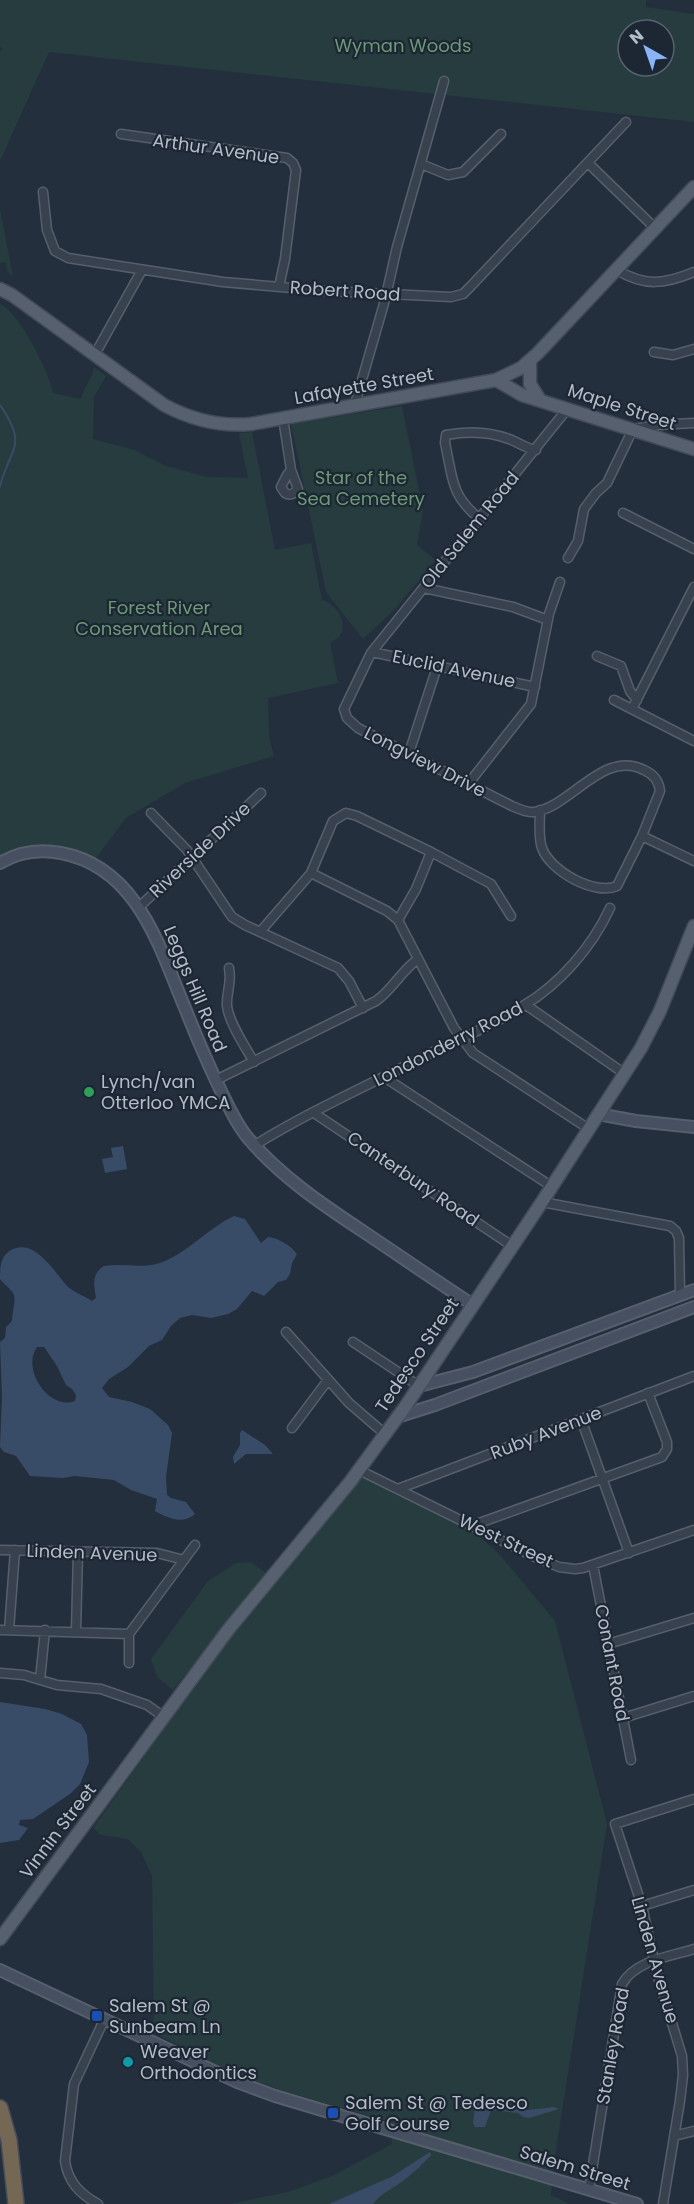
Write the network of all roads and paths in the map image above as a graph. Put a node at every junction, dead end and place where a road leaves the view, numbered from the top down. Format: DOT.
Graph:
graph roads {
  1 [pos="444,81"];
  2 [pos="626,122"];
  3 [pos="121,134"];
  4 [pos="501,134"];
  5 [pos="588,163"];
  6 [pos="421,164"];
  7 [pos="694,187"];
  8 [pos="43,192"];
  9 [pos="655,228"];
  10 [pos="142,270"];
  11 [pos="617,270"];
  12 [pos="694,272"];
  13 [pos="279,287"];
  14 [pos="0,289"];
  15 [pos="386,295"];
  16 [pos="694,349"];
  17 [pos="654,352"];
  18 [pos="94,356"];
  19 [pos="530,360"];
  20 [pos="510,374"];
  21 [pos="496,380"];
  22 [pos="540,400"];
  23 [pos="355,404"];
  24 [pos="568,408"];
  25 [pos="283,418"];
  26 [pos="694,423"];
  27 [pos="633,429"];
  28 [pos="694,449"];
  29 [pos="536,450"];
  30 [pos="291,470"];
  31 [pos="623,513"];
  32 [pos="480,519"];
  33 [pos="694,549"];
  34 [pos="568,558"];
  35 [pos="560,582"];
  36 [pos="694,587"];
  37 [pos="424,588"];
  38 [pos="548,620"];
  39 [pos="372,652"];
  40 [pos="597,656"];
  41 [pos="437,667"];
  42 [pos="535,687"];
  43 [pos="614,700"];
  44 [pos="637,700"];
  45 [pos="632,709"];
  46 [pos="694,741"];
  47 [pos="409,753"];
  48 [pos="469,783"];
  49 [pos="261,793"];
  50 [pos="540,810"];
  51 [pos="151,813"];
  52 [pos="642,836"];
  53 [pos="431,852"];
  54 [pos="193,858"];
  55 [pos="694,861"];
  56 [pos="0,863"];
  57 [pos="311,873"];
  58 [pos="139,907"];
  59 [pos="610,908"];
  60 [pos="511,916"];
  61 [pos="398,920"];
  62 [pos="694,926"];
  63 [pos="260,932"];
  64 [pos="418,959"];
  65 [pos="229,968"];
  66 [pos="526,1005"];
  67 [pos="363,1008"];
  68 [pos="461,1038"];
  69 [pos="254,1062"];
  70 [pos="625,1074"];
  71 [pos="384,1077"];
  72 [pos="216,1080"];
  73 [pos="314,1113"];
  74 [pos="598,1114"];
  75 [pos="694,1127"];
  76 [pos="589,1129"];
  77 [pos="255,1145"];
  78 [pos="551,1186"];
  79 [pos="542,1202"];
  80 [pos="512,1246"];
  81 [pos="694,1290"];
  82 [pos="680,1295"];
  83 [pos="473,1305"];
  84 [pos="646,1307"];
  85 [pos="694,1307"];
  86 [pos="651,1323"];
  87 [pos="286,1332"];
  88 [pos="354,1342"];
  89 [pos="506,1360"];
  90 [pos="512,1376"];
  91 [pos="694,1376"];
  92 [pos="328,1380"];
  93 [pos="419,1386"];
  94 [pos="648,1394"];
  95 [pos="397,1417"];
  96 [pos="581,1419"];
  97 [pos="292,1428"];
  98 [pos="385,1434"];
  99 [pos="359,1470"];
  100 [pos="602,1478"];
  101 [pos="398,1489"];
  102 [pos="471,1526"];
  103 [pos="694,1530"];
  104 [pos="195,1545"];
  105 [pos="0,1550"];
  106 [pos="15,1551"];
  107 [pos="78,1552"];
  108 [pos="629,1553"];
  109 [pos="184,1560"];
  110 [pos="593,1566"];
  111 [pos="694,1618"];
  112 [pos="5,1630"];
  113 [pos="45,1630"];
  114 [pos="76,1631"];
  115 [pos="129,1634"];
  116 [pos="608,1644"];
  117 [pos="129,1663"];
  118 [pos="0,1673"];
  119 [pos="40,1680"];
  120 [pos="694,1696"];
  121 [pos="164,1717"];
  122 [pos="622,1718"];
  123 [pos="631,1760"];
  124 [pos="124,1774"];
  125 [pos="694,1799"];
  126 [pos="694,1890"];
  127 [pos="642,1906"];
  128 [pos="0,1939"];
  129 [pos="694,1948"];
  130 [pos="655,1961"];
  131 [pos="0,1970"];
  132 [pos="104,2019"];
  133 [pos="0,2108"];
  134 [pos="694,2132"];
  135 [pos="674,2136"];
  136 [pos="589,2189"];
  137 [pos="16,2204"];
  138 [pos="98,2204"];
  139 [pos="637,2204"];
  140 [pos="663,2204"];
  1 -- 6 [label="street"];
  2 -- 5 [label="street, Robert Road"];
  3 -- 13 [label="street, Arthur Avenue"];
  4 -- 6 [label="street"];
  5 -- 9 [label="street"];
  5 -- 15 [label="street, Robert Road"];
  6 -- 15 [label="street"];
  7 -- 9 [label="main road, Lafayette Street"];
  8 -- 10 [label="street, Robert Road"];
  9 -- 11 [label="main road, Lafayette Street"];
  10 -- 13 [label="street, Robert Road"];
  10 -- 18 [label="street"];
  11 -- 12 [label="street"];
  11 -- 19 [label="main road, Lafayette Street"];
  13 -- 15 [label="street, Robert Road"];
  14 -- 18 [label="main road, Lafayette Street"];
  15 -- 23 [label="street"];
  16 -- 17 [label="street"];
  18 -- 25 [label="main road, Lafayette Street"];
  19 -- 20 [label="main road, Lafayette Street"];
  19 -- 22 [label="main road"];
  20 -- 21 [label="main road, Lafayette Street"];
  20 -- 22 [label="main road, Maple Street"];
  21 -- 22 [label="main road, Maple Street"];
  21 -- 23 [label="main road, Lafayette Street"];
  22 -- 24 [label="main road, Maple Street"];
  23 -- 25 [label="main road, Lafayette Street"];
  24 -- 27 [label="main road, Maple Street"];
  24 -- 29 [label="street, Old Salem Road"];
  25 -- 30 [label="street"];
  26 -- 27 [label="street"];
  27 -- 28 [label="main road, Maple Street"];
  27 -- 34 [label="street"];
  29 -- 32 [label="street, Old Salem Road"];
  29 -- 32 [label="street"];
  31 -- 33 [label="street"];
  32 -- 37 [label="street, Old Salem Road"];
  35 -- 38 [label="street"];
  36 -- 44 [label="street"];
  37 -- 38 [label="street"];
  37 -- 39 [label="street, Old Salem Road"];
  38 -- 42 [label="street"];
  39 -- 41 [label="street, Euclid Avenue"];
  39 -- 47 [label="street, Longview Drive"];
  40 -- 44 [label="street"];
  41 -- 42 [label="street, Euclid Avenue"];
  41 -- 47 [label="street"];
  42 -- 48 [label="street"];
  43 -- 45 [label="street"];
  44 -- 45 [label="street"];
  45 -- 46 [label="street"];
  47 -- 48 [label="street, Longview Drive"];
  48 -- 50 [label="street, Longview Drive"];
  49 -- 54 [label="street, Riverside Drive"];
  50 -- 52 [label="street"];
  50 -- 52 [label="street"];
  51 -- 54 [label="street"];
  52 -- 55 [label="street"];
  53 -- 57 [label="street"];
  53 -- 60 [label="street"];
  53 -- 61 [label="street"];
  54 -- 58 [label="street, Riverside Drive"];
  54 -- 63 [label="street"];
  56 -- 58 [label="main road, Leggs Hill Road"];
  57 -- 61 [label="street"];
  57 -- 63 [label="street"];
  58 -- 72 [label="main road, Leggs Hill Road"];
  59 -- 66 [label="street, Londonderry Road"];
  61 -- 64 [label="street"];
  62 -- 70 [label="main road, Tedesco Street"];
  63 -- 67 [label="street"];
  64 -- 67 [label="street"];
  64 -- 68 [label="street"];
  65 -- 69 [label="street"];
  66 -- 68 [label="street, Londonderry Road"];
  66 -- 70 [label="street"];
  67 -- 69 [label="street"];
  68 -- 71 [label="street, Londonderry Road"];
  68 -- 76 [label="street"];
  69 -- 72 [label="street"];
  70 -- 74 [label="main road, Tedesco Street"];
  71 -- 73 [label="street, Londonderry Road"];
  71 -- 78 [label="street"];
  72 -- 77 [label="main road, Leggs Hill Road"];
  73 -- 77 [label="street, Londonderry Road"];
  73 -- 80 [label="street, Canterbury Road"];
  74 -- 75 [label="main road"];
  74 -- 76 [label="main road, Tedesco Street"];
  76 -- 78 [label="main road, Tedesco Street"];
  77 -- 83 [label="main road, Leggs Hill Road"];
  78 -- 79 [label="main road, Tedesco Street"];
  79 -- 80 [label="main road, Tedesco Street"];
  79 -- 82 [label="street"];
  80 -- 83 [label="main road, Tedesco Street"];
  81 -- 82 [label="main road"];
  82 -- 84 [label="main road"];
  83 -- 93 [label="main road, Tedesco Street"];
  84 -- 86 [label="street"];
  84 -- 89 [label="main road"];
  85 -- 86 [label="main road"];
  86 -- 90 [label="main road"];
  87 -- 92 [label="street"];
  88 -- 93 [label="street"];
  89 -- 90 [label="street"];
  89 -- 93 [label="main road"];
  90 -- 95 [label="main road"];
  91 -- 94 [label="street, Ruby Avenue"];
  92 -- 97 [label="street"];
  92 -- 98 [label="street"];
  93 -- 95 [label="main road, Tedesco Street"];
  94 -- 96 [label="street, Ruby Avenue"];
  94 -- 100 [label="street"];
  95 -- 98 [label="main road, Tedesco Street"];
  96 -- 100 [label="street"];
  96 -- 101 [label="street, Ruby Avenue"];
  98 -- 99 [label="main road, Tedesco Street"];
  99 -- 101 [label="street, West Street"];
  99 -- 121 [label="main road, Tedesco Street"];
  100 -- 102 [label="street"];
  100 -- 108 [label="street"];
  101 -- 102 [label="street, West Street"];
  102 -- 110 [label="street, West Street"];
  103 -- 108 [label="street, West Street"];
  104 -- 109 [label="street"];
  105 -- 106 [label="street, Linden Avenue"];
  106 -- 107 [label="street, Linden Avenue"];
  106 -- 112 [label="street"];
  107 -- 109 [label="street, Linden Avenue"];
  107 -- 114 [label="street"];
  108 -- 110 [label="street, West Street"];
  109 -- 115 [label="street"];
  110 -- 116 [label="street, Conant Road"];
  111 -- 116 [label="street"];
  112 -- 113 [label="street"];
  113 -- 114 [label="street"];
  113 -- 119 [label="street"];
  114 -- 115 [label="street"];
  115 -- 117 [label="street"];
  116 -- 122 [label="street, Conant Road"];
  118 -- 119 [label="street"];
  119 -- 121 [label="street"];
  120 -- 122 [label="street"];
  121 -- 124 [label="main road, Tedesco Street"];
  122 -- 123 [label="street, Conant Road"];
  124 -- 128 [label="main road, Vinnin Street"];
  125 -- 127 [label="street, Linden Avenue"];
  126 -- 127 [label="street"];
  127 -- 130 [label="street, Linden Avenue"];
  129 -- 130 [label="street, Stanley Road"];
  130 -- 135 [label="street, Linden Avenue"];
  130 -- 136 [label="street, Stanley Road"];
  131 -- 132 [label="main road, Salem Street"];
  132 -- 136 [label="main road, Salem Street"];
  132 -- 138 [label="street"];
  133 -- 137 [label="highway"];
  134 -- 135 [label="street"];
  135 -- 140 [label="street, Linden Avenue"];
  136 -- 139 [label="main road, Salem Street"];
}
